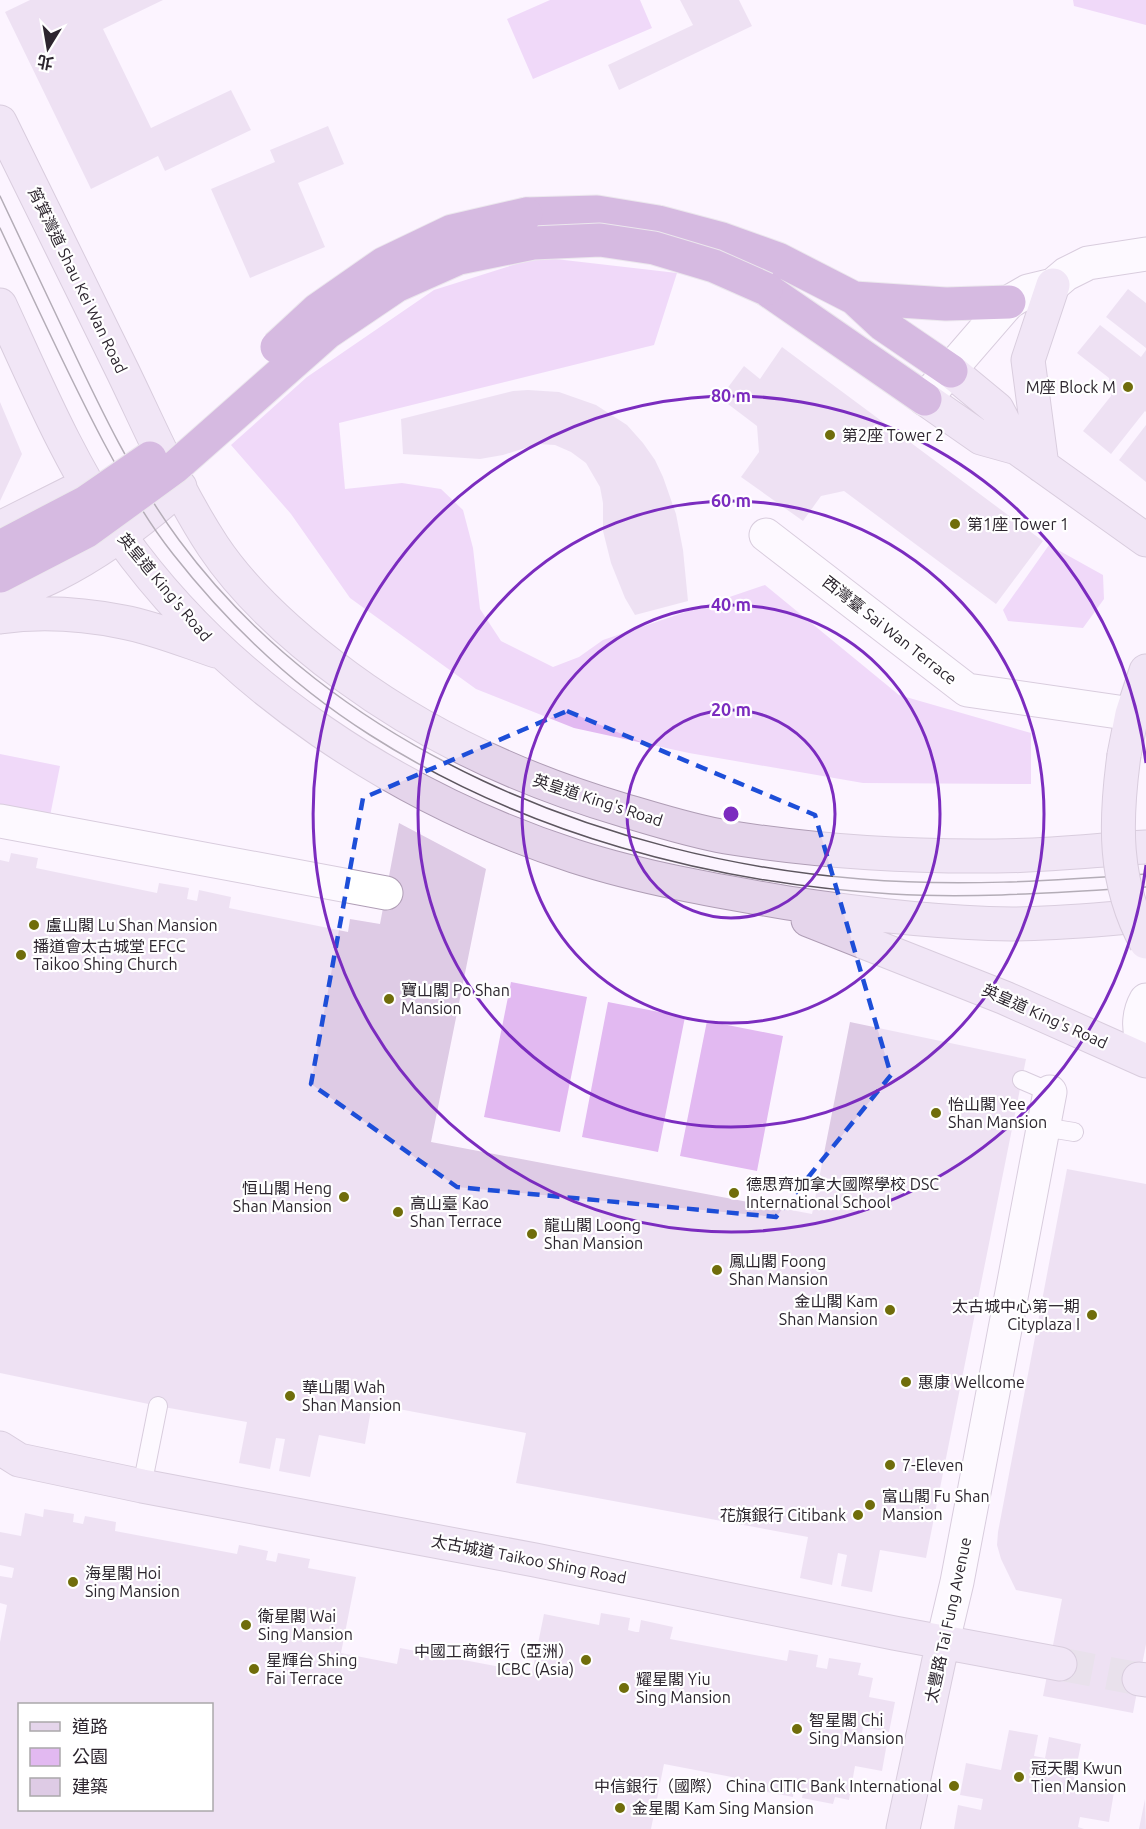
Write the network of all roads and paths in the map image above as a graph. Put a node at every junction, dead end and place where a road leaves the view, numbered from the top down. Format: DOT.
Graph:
graph roads {
  1 [pos="0,122"];
  2 [pos="1146,254"];
  3 [pos="1053,285"];
  4 [pos="854,298"];
  5 [pos="1010,302"];
  6 [pos="0,305"];
  7 [pos="951,371"];
  8 [pos="925,399"];
  9 [pos="155,439"];
  10 [pos="1030,457"];
  11 [pos="86,484"];
  12 [pos="180,487"];
  13 [pos="0,528"];
  14 [pos="766,535"];
  15 [pos="121,537"];
  16 [pos="1146,540"];
  17 [pos="0,547"];
  18 [pos="0,576"];
  19 [pos="0,599"];
  20 [pos="0,617"];
  21 [pos="220,652"];
  22 [pos="1146,671"];
  23 [pos="1132,714"];
  24 [pos="0,821"];
  25 [pos="1146,847"];
  26 [pos="386,892"];
  27 [pos="742,895"];
  28 [pos="1146,916"];
  29 [pos="1146,942"];
  30 [pos="1146,1000"];
  31 [pos="1146,1047"];
  32 [pos="1146,1061"];
  33 [pos="1036,1086"];
  34 [pos="158,1406"];
  35 [pos="6,1459"];
  36 [pos="142,1486"];
  37 [pos="943,1641"];
  38 [pos="1060,1664"];
  39 [pos="903,1829"];
  1 -- 9 [label="main road, 筲箕灣道 Shau Kei Wan Road"];
  2 -- 3 [label="street"];
  3 -- 5 [label="street"];
  3 -- 10 [label="main road"];
  4 -- 5 [label="highway"];
  4 -- 7 [label="highway"];
  4 -- 17 [label="highway, bridge"];
  5 -- 7 [label="street"];
  6 -- 11 [label="main road"];
  7 -- 8 [label="street"];
  7 -- 10 [label="main road"];
  8 -- 10 [label="main road"];
  8 -- 18 [label="highway, bridge"];
  9 -- 11 [label="main road"];
  9 -- 12 [label="main road, 英皇道 King's Road"];
  10 -- 16 [label="main road"];
  11 -- 13 [label="main road"];
  11 -- 15 [label="main road, 英皇道 King's Road"];
  12 -- 15 [label="main road"];
  12 -- 25 [label="main road, 英皇道 King's Road"];
  14 -- 23 [label="street, 西灣臺 Sai Wan Terrace"];
  15 -- 19 [label="main road"];
  15 -- 21 [label="main road, 英皇道 King's Road"];
  20 -- 21 [label="main road"];
  21 -- 27 [label="main road, 英皇道 King's Road"];
  22 -- 23 [label="main road"];
  23 -- 29 [label="main road, bridge"];
  24 -- 26 [label="street"];
  27 -- 28 [label="main road, 英皇道 King's Road"];
  27 -- 32 [label="main road, 英皇道 King's Road"];
  30 -- 31 [label="street"];
  33 -- 37 [label="street, 太豐路 Tai Fung Avenue"];
  34 -- 36 [label="lane"];
  35 -- 36 [label="main road, 太古城道 Taikoo Shing Road"];
  36 -- 37 [label="main road, 太古城道 Taikoo Shing Road"];
  37 -- 38 [label="main road, 太古城道 Taikoo Shing Road"];
  37 -- 39 [label="main road, 太豐路 Tai Fung Avenue"];
}
